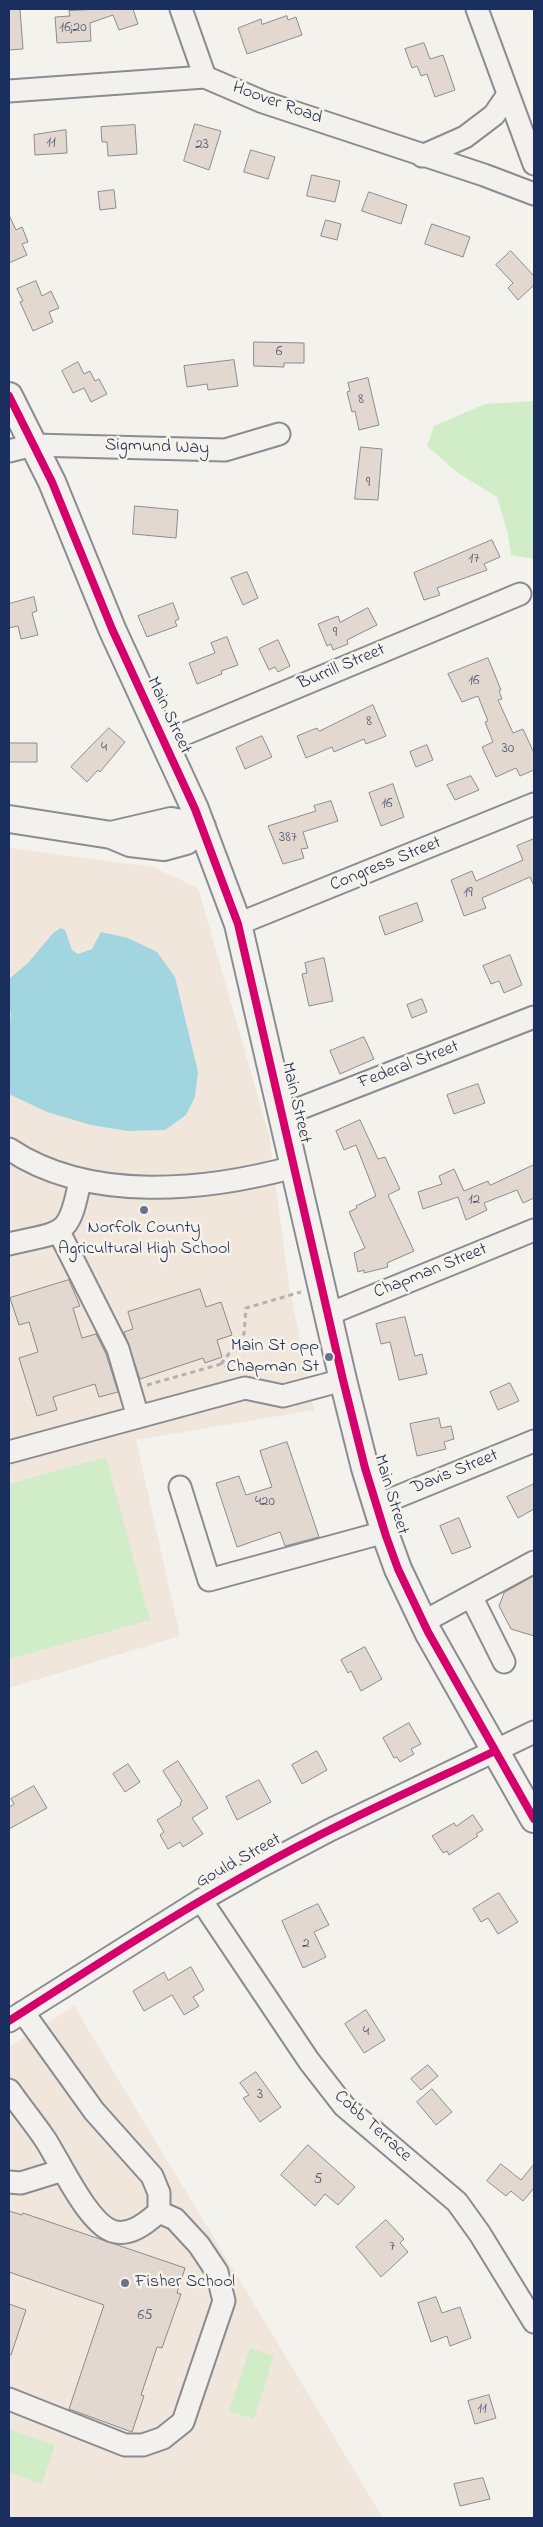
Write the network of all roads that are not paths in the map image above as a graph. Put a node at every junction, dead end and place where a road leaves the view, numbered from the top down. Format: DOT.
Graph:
graph roads {
  1 [pos="181,9"];
  2 [pos="477,9"];
  3 [pos="205,77"];
  4 [pos="9,91"];
  5 [pos="508,96"];
  6 [pos="422,156"];
  7 [pos="534,164"];
  8 [pos="534,194"];
  9 [pos="9,396"];
  10 [pos="279,434"];
  11 [pos="21,448"];
  12 [pos="520,594"];
  13 [pos="163,742"];
  14 [pos="534,804"];
  15 [pos="9,818"];
  16 [pos="202,827"];
  17 [pos="238,924"];
  18 [pos="534,1017"];
  19 [pos="283,1115"];
  20 [pos="9,1149"];
  21 [pos="294,1167"];
  22 [pos="80,1180"];
  23 [pos="534,1230"];
  24 [pos="59,1232"];
  25 [pos="9,1244"];
  26 [pos="329,1314"];
  27 [pos="343,1380"];
  28 [pos="138,1417"];
  29 [pos="534,1440"];
  30 [pos="9,1452"];
  31 [pos="180,1487"];
  32 [pos="375,1506"];
  33 [pos="385,1532"];
  34 [pos="534,1562"];
  35 [pos="471,1596"];
  36 [pos="424,1622"];
  37 [pos="504,1662"];
  38 [pos="534,1732"];
  39 [pos="495,1751"];
  40 [pos="534,1819"];
  41 [pos="201,1900"];
  42 [pos="16,2017"];
  43 [pos="9,2090"];
  44 [pos="63,2170"];
  45 [pos="9,2182"];
  46 [pos="159,2212"];
  47 [pos="534,2322"];
  48 [pos="9,2399"];
  1 -- 3 [label="street"];
  2 -- 5 [label="street"];
  3 -- 4 [label="street, Hoover Road"];
  3 -- 6 [label="street, Hoover Road"];
  5 -- 6 [label="street"];
  5 -- 7 [label="street"];
  6 -- 8 [label="street, Hoover Road"];
  9 -- 11 [label="main road, Main Street"];
  10 -- 11 [label="street, Sigmund Way"];
  11 -- 13 [label="main road, Main Street"];
  12 -- 13 [label="street, Burrill Street"];
  13 -- 16 [label="main road, Main Street"];
  14 -- 17 [label="street, Congress Street"];
  15 -- 16 [label="main road"];
  16 -- 17 [label="main road, Main Street"];
  17 -- 19 [label="main road, Main Street"];
  18 -- 19 [label="street, Federal Street"];
  19 -- 21 [label="main road, Main Street"];
  20 -- 22 [label="street"];
  21 -- 22 [label="street"];
  21 -- 26 [label="main road, Main Street"];
  22 -- 24 [label="street"];
  23 -- 26 [label="street, Chapman Street"];
  24 -- 25 [label="street"];
  24 -- 28 [label="street"];
  26 -- 27 [label="main road, Main Street"];
  27 -- 28 [label="street"];
  27 -- 32 [label="main road, Main Street"];
  28 -- 30 [label="street"];
  29 -- 32 [label="street, Davis Street"];
  31 -- 33 [label="street"];
  32 -- 33 [label="main road, Main Street"];
  33 -- 36 [label="main road, Main Street"];
  34 -- 35 [label="street"];
  35 -- 36 [label="street"];
  35 -- 37 [label="street"];
  36 -- 39 [label="main road, Main Street"];
  38 -- 39 [label="street, Gould Street"];
  39 -- 40 [label="main road, Main Street"];
  39 -- 41 [label="street, Gould Street"];
  41 -- 42 [label="street, Gould Street"];
  41 -- 47 [label="street, Cobb Terrace"];
  42 -- 46 [label="street"];
  43 -- 44 [label="street"];
  44 -- 45 [label="street"];
  44 -- 46 [label="street"];
  46 -- 48 [label="street"];
}
